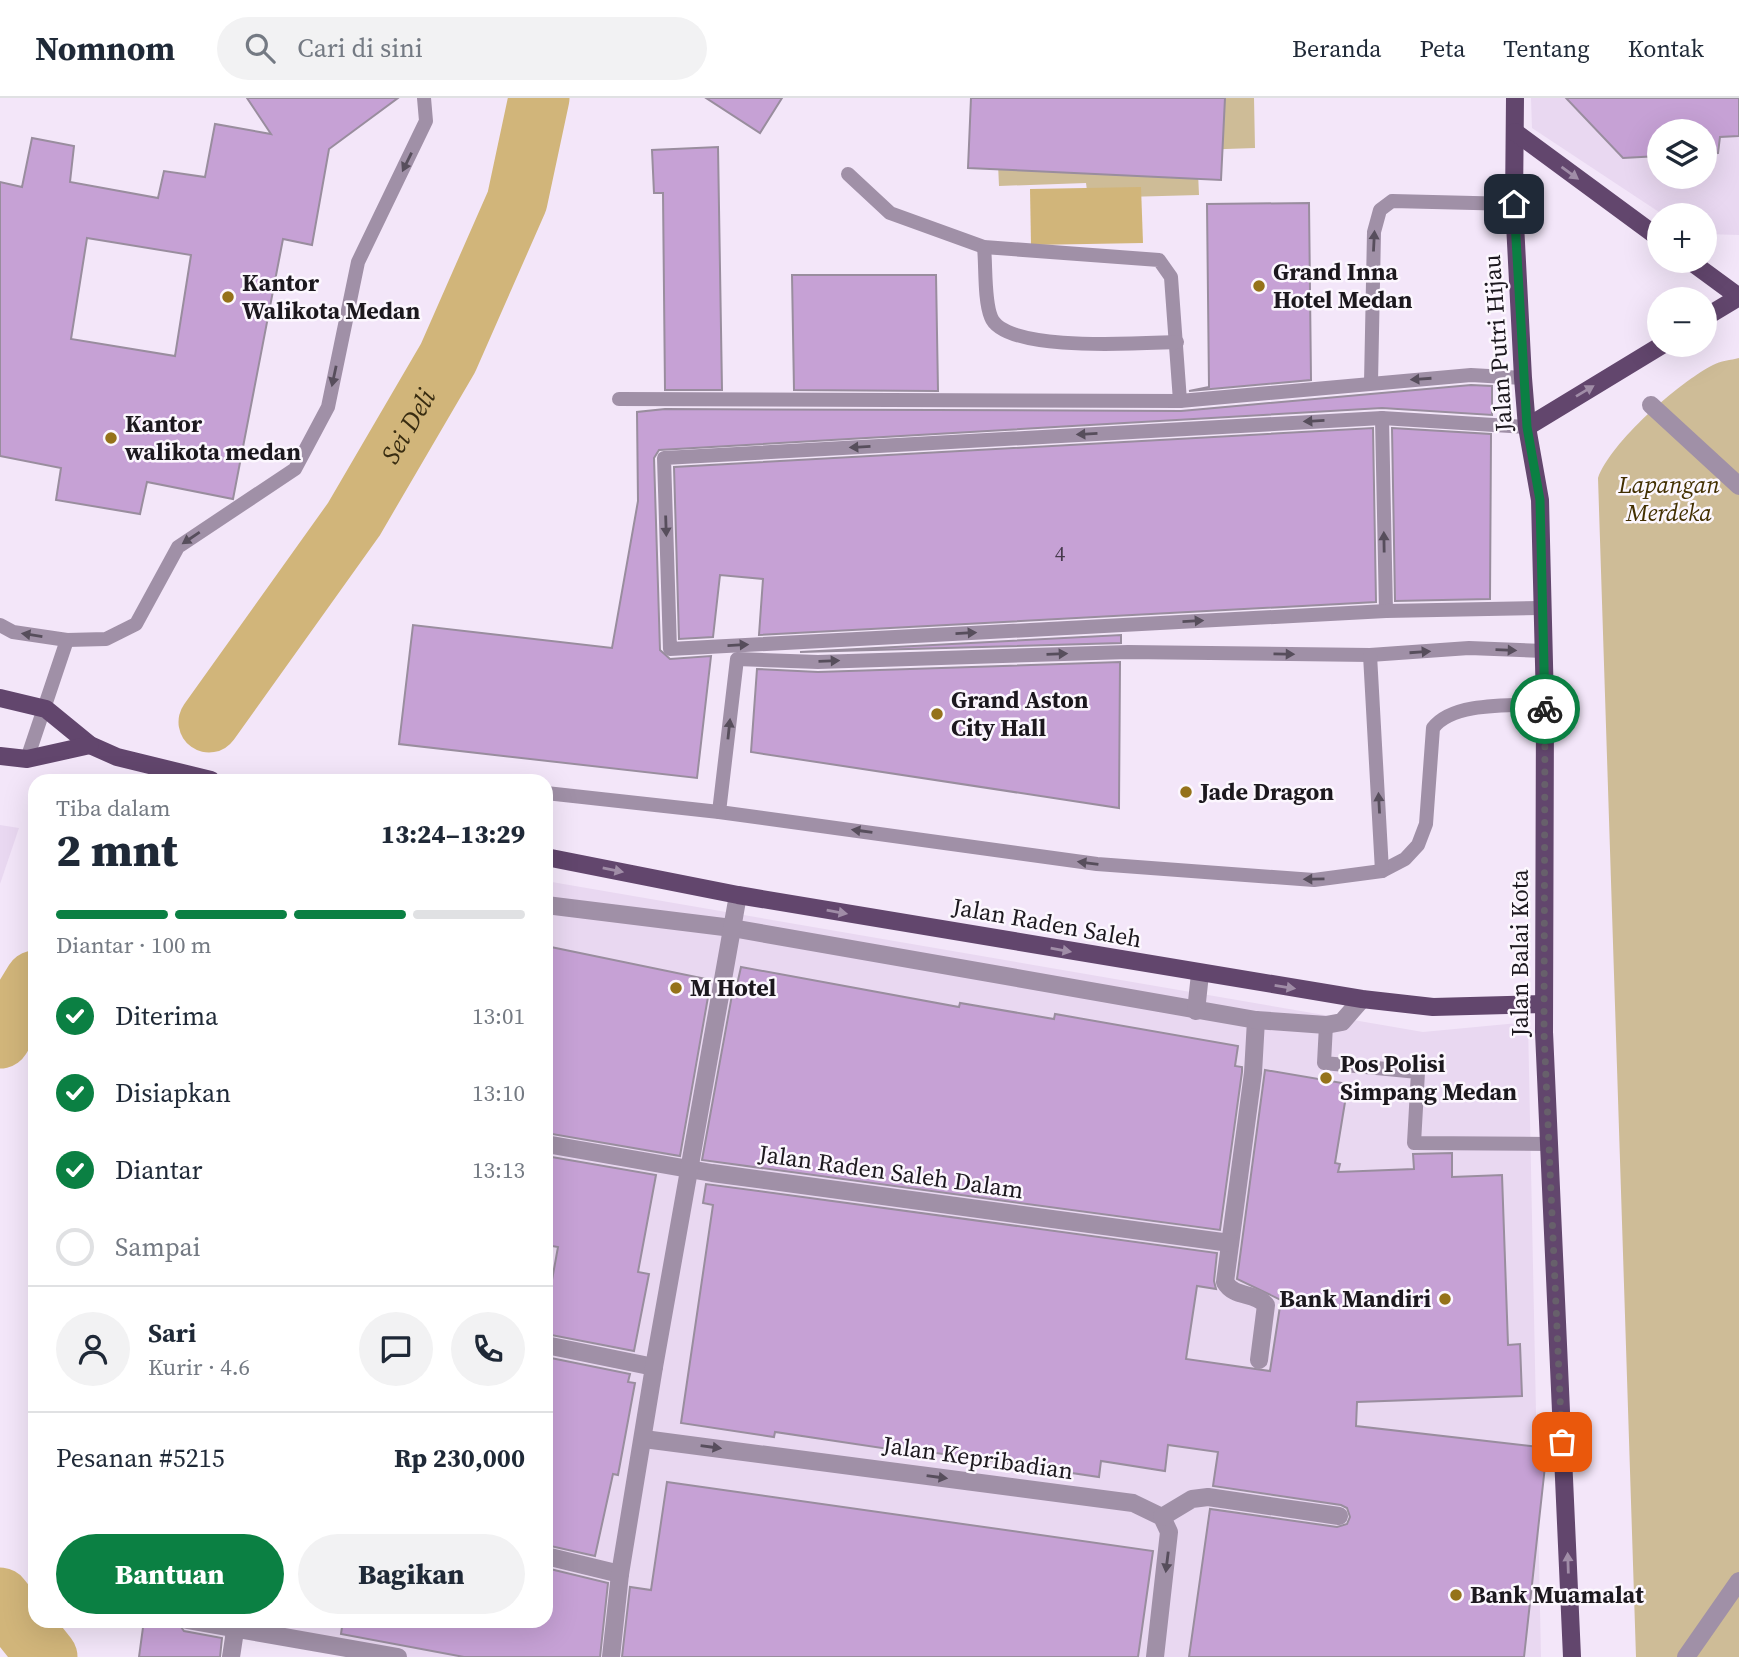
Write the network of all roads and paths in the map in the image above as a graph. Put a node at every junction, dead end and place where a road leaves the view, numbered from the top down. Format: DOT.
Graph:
graph roads {
  1 [pos="424,98"];
  2 [pos="1515,98"];
  3 [pos="1515,132"];
  4 [pos="848,174"];
  5 [pos="1514,204"];
  6 [pos="1647,229"];
  7 [pos="984,247"];
  8 [pos="1706,273"];
  9 [pos="1739,297"];
  10 [pos="1717,310"];
  11 [pos="1177,342"];
  12 [pos="1647,354"];
  13 [pos="1523,378"];
  14 [pos="1371,383"];
  15 [pos="619,399"];
  16 [pos="1180,401"];
  17 [pos="1651,405"];
  18 [pos="1382,418"];
  19 [pos="1527,427"];
  20 [pos="1739,486"];
  21 [pos="1540,500"];
  22 [pos="1541,608"];
  23 [pos="1386,611"];
  24 [pos="0,625"];
  25 [pos="67,640"];
  26 [pos="1544,651"];
  27 [pos="1370,655"];
  28 [pos="0,698"];
  29 [pos="1545,704"];
  30 [pos="46,709"];
  31 [pos="90,745"];
  32 [pos="0,756"];
  33 [pos="27,759"];
  34 [pos="186,774"];
  35 [pos="553,794"];
  36 [pos="719,811"];
  37 [pos="553,858"];
  38 [pos="1382,871"];
  39 [pos="738,895"];
  40 [pos="553,906"];
  41 [pos="732,928"];
  42 [pos="1200,974"];
  43 [pos="1362,999"];
  44 [pos="1544,1004"];
  45 [pos="1196,1011"];
  46 [pos="1256,1020"];
  47 [pos="1326,1025"];
  48 [pos="1550,1144"];
  49 [pos="553,1145"];
  50 [pos="690,1169"];
  51 [pos="1230,1243"];
  52 [pos="553,1346"];
  53 [pos="1259,1360"];
  54 [pos="654,1367"];
  55 [pos="644,1439"];
  56 [pos="1339,1516"];
  57 [pos="1162,1517"];
  58 [pos="553,1558"];
  59 [pos="620,1574"];
  60 [pos="1739,1581"];
  61 [pos="224,1628"];
  62 [pos="1570,1631"];
  63 [pos="242,1632"];
  64 [pos="231,1657"];
  65 [pos="398,1657"];
  66 [pos="611,1657"];
  67 [pos="1155,1657"];
  68 [pos="1572,1657"];
  69 [pos="1584,1657"];
  70 [pos="1686,1657"];
  1 -- 25 [label="lane, one-way"];
  2 -- 3 [label="main road, Jalan Putri Hijau"];
  3 -- 5 [label="main road, Jalan Putri Hijau"];
  3 -- 6 [label="main road, one-way"];
  4 -- 7 [label="lane"];
  5 -- 13 [label="main road, Jalan Putri Hijau"];
  14 -- 5 [label="lane, one-way"];
  7 -- 11 [label="lane"];
  7 -- 11 [label="lane"];
  8 -- 9 [label="main road"];
  9 -- 10 [label="main road"];
  11 -- 16 [label="lane"];
  19 -- 12 [label="main road, one-way"];
  13 -- 14 [label="lane, one-way"];
  13 -- 19 [label="main road, Jalan Putri Hijau"];
  14 -- 16 [label="lane"];
  15 -- 16 [label="lane"];
  17 -- 20 [label="street"];
  18 -- 19 [label="lane"];
  23 -- 18 [label="lane, one-way"];
  18 -- 23 [label="lane, one-way"];
  19 -- 21 [label="main road, Jalan Putri Hijau"];
  21 -- 22 [label="main road, Jalan Balai Kota"];
  22 -- 23 [label="lane"];
  22 -- 26 [label="main road, Jalan Balai Kota"];
  25 -- 24 [label="lane, one-way"];
  25 -- 30 [label="lane"];
  27 -- 26 [label="lane, one-way"];
  26 -- 29 [label="main road, Jalan Balai Kota"];
  36 -- 27 [label="lane, one-way"];
  38 -- 27 [label="lane, one-way"];
  28 -- 30 [label="main road"];
  29 -- 38 [label="lane"];
  29 -- 44 [label="main road, Jalan Balai Kota"];
  30 -- 31 [label="main road"];
  30 -- 33 [label="lane"];
  31 -- 33 [label="main road"];
  31 -- 34 [label="main road"];
  32 -- 33 [label="main road"];
  35 -- 36 [label="lane"];
  38 -- 36 [label="lane, one-way"];
  37 -- 39 [label="main road, Jalan Raden Saleh, one-way"];
  39 -- 41 [label="street"];
  39 -- 42 [label="main road, Jalan Raden Saleh, one-way"];
  40 -- 41 [label="street"];
  41 -- 45 [label="street"];
  41 -- 50 [label="street"];
  42 -- 43 [label="main road, Jalan Raden Saleh, one-way"];
  42 -- 45 [label="street"];
  43 -- 44 [label="main road, Jalan Raden Saleh"];
  43 -- 47 [label="street"];
  44 -- 48 [label="main road, Jalan Balai Kota"];
  45 -- 46 [label="street"];
  46 -- 47 [label="street"];
  46 -- 51 [label="street"];
  47 -- 48 [label="lane"];
  62 -- 48 [label="main road, Jalan Balai Kota, one-way"];
  49 -- 50 [label="street, Jalan Raden Saleh Dalam"];
  50 -- 51 [label="street, Jalan Raden Saleh Dalam"];
  50 -- 54 [label="street"];
  51 -- 53 [label="street"];
  52 -- 54 [label="street"];
  54 -- 55 [label="street"];
  55 -- 57 [label="street, Jalan Kepribadian, one-way"];
  55 -- 59 [label="street"];
  56 -- 57 [label="street"];
  57 -- 67 [label="street, one-way"];
  58 -- 59 [label="street"];
  59 -- 66 [label="street"];
  60 -- 70 [label="street"];
  61 -- 63 [label="street"];
  62 -- 68 [label="main road, Jalan Balai Kota"];
  62 -- 69 [label="main road"];
  63 -- 64 [label="street"];
  63 -- 65 [label="street"];
}
